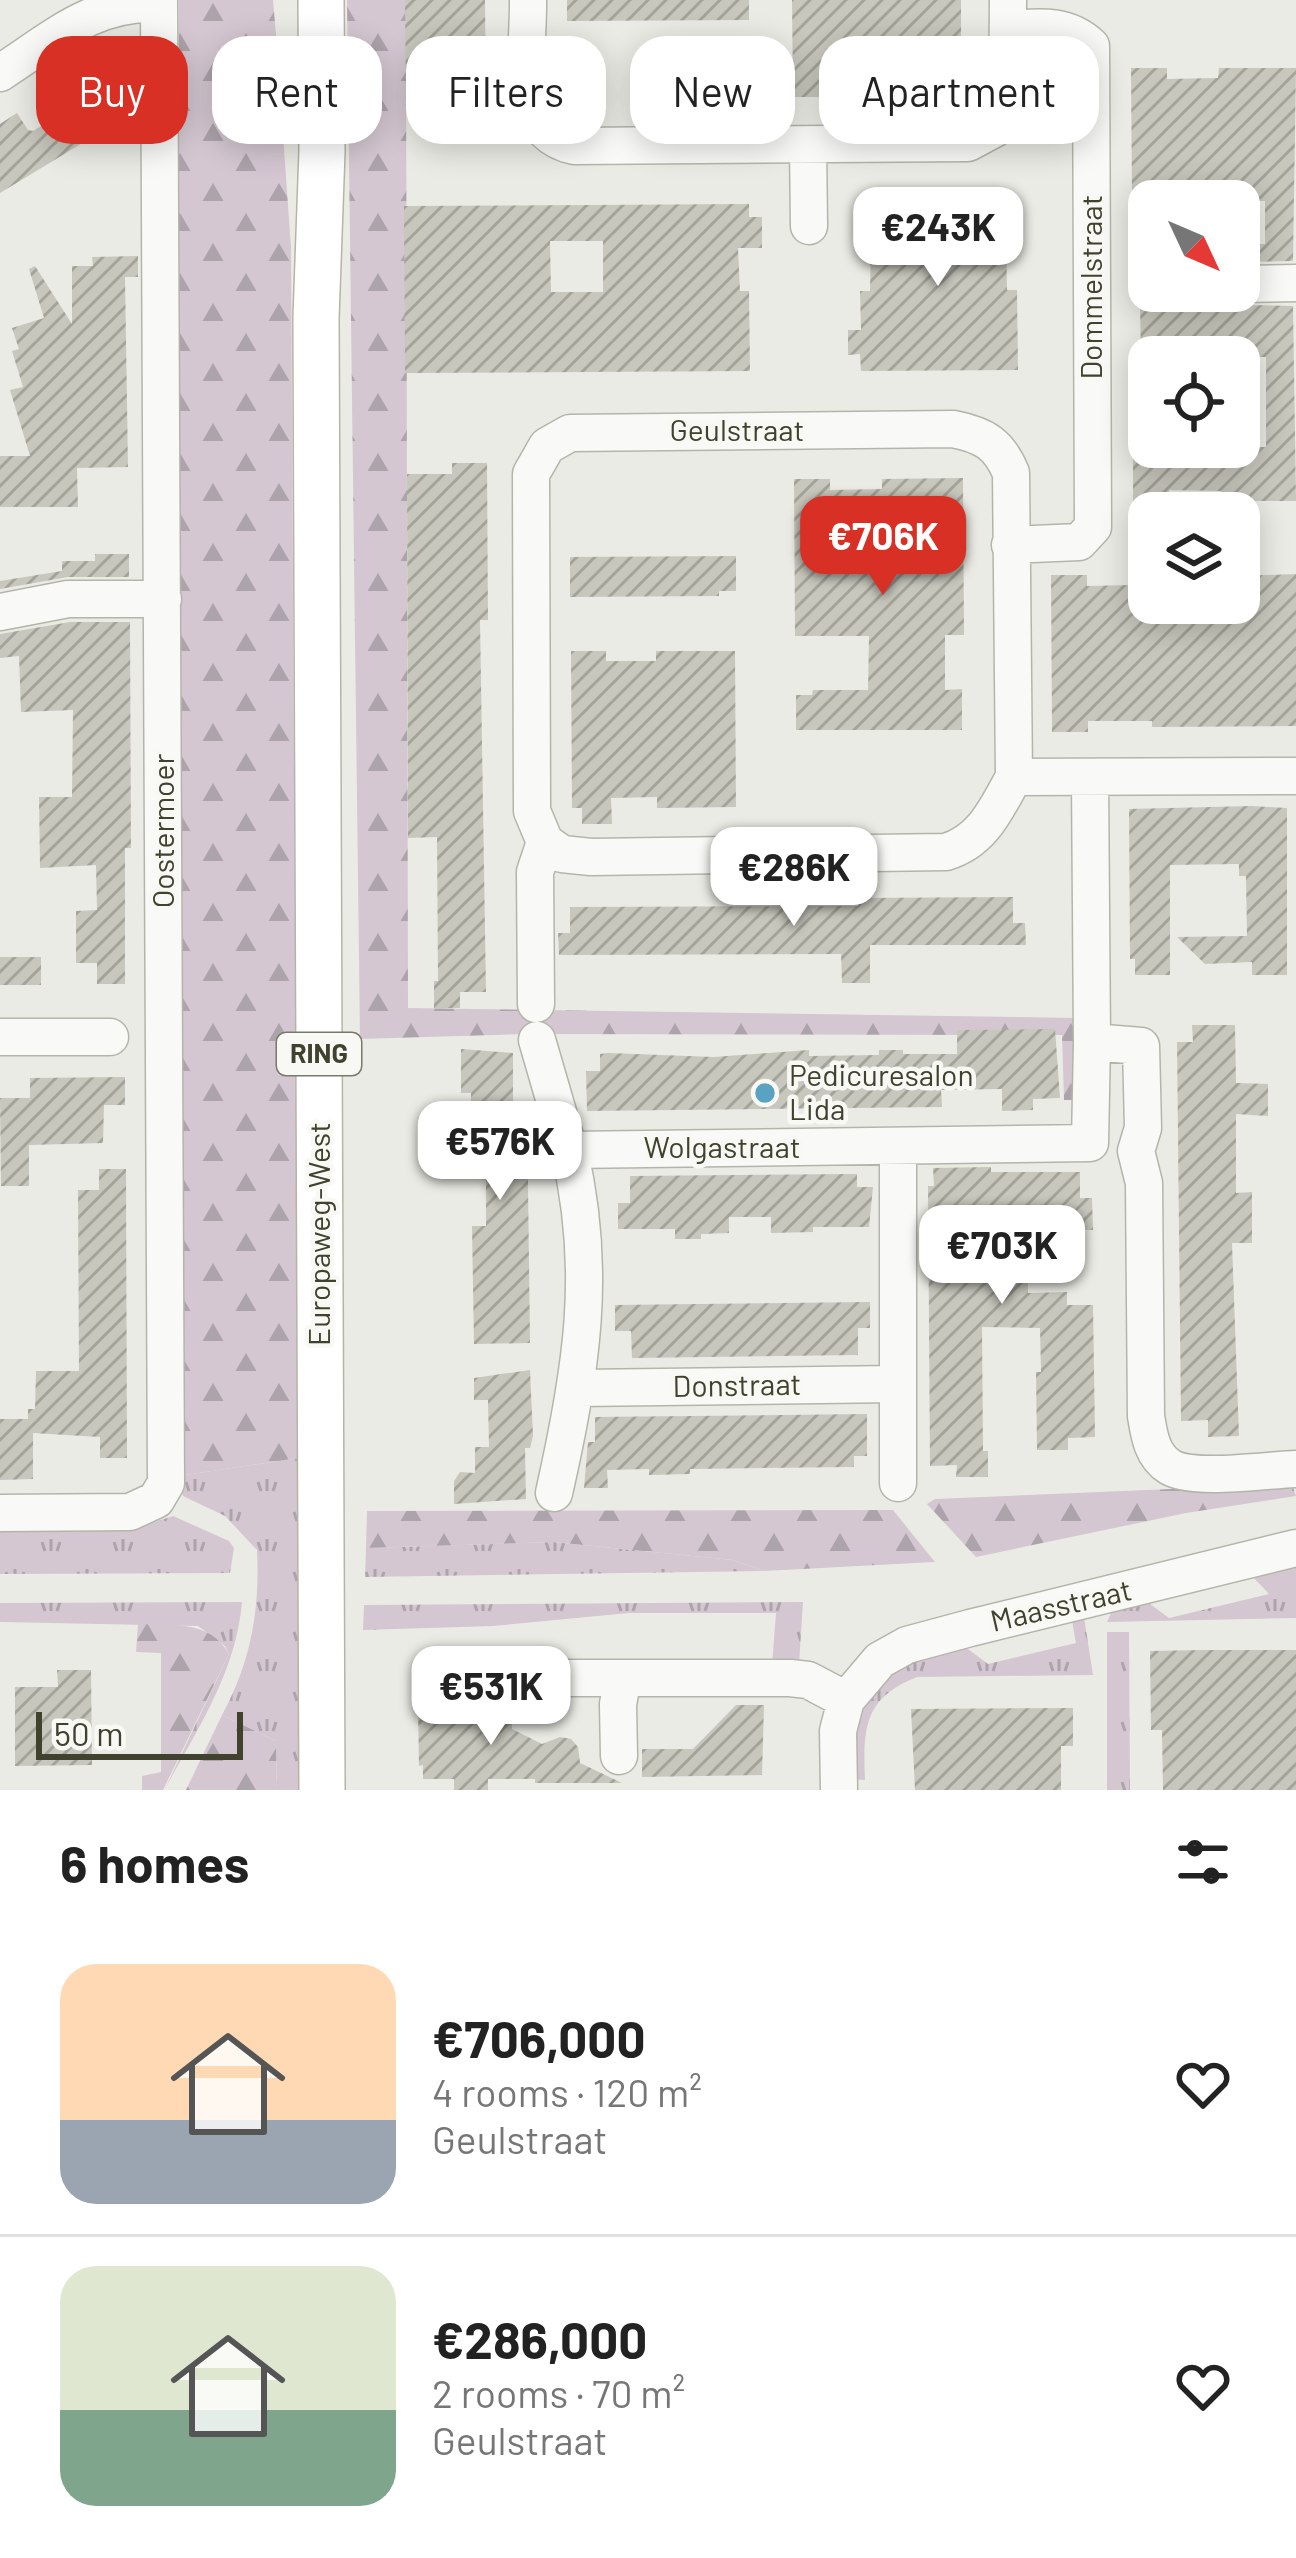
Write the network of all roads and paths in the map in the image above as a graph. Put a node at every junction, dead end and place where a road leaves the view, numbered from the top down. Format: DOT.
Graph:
graph roads {
  1 [pos="290,0"];
  2 [pos="321,0"];
  3 [pos="528,0"];
  4 [pos="159,2"];
  5 [pos="1008,14"];
  6 [pos="0,73"];
  7 [pos="808,146"];
  8 [pos="809,226"];
  9 [pos="1296,283"];
  10 [pos="1260,284"];
  11 [pos="316,318"];
  12 [pos="1010,544"];
  13 [pos="163,599"];
  14 [pos="0,612"];
  15 [pos="1296,776"];
  16 [pos="1014,777"];
  17 [pos="1090,777"];
  18 [pos="545,842"];
  19 [pos="110,1036"];
  20 [pos="0,1037"];
  21 [pos="1092,1042"];
  22 [pos="1090,1143"];
  23 [pos="898,1147"];
  24 [pos="569,1150"];
  25 [pos="1136,1151"];
  26 [pos="897,1384"];
  27 [pos="578,1388"];
  28 [pos="1296,1468"];
  29 [pos="898,1483"];
  30 [pos="554,1493"];
  31 [pos="0,1513"];
  32 [pos="1296,1548"];
  33 [pos="542,1678"];
  34 [pos="623,1678"];
  35 [pos="846,1700"];
  36 [pos="619,1756"];
  37 [pos="322,1790"];
  38 [pos="839,1790"];
  1 -- 11 [label="main road, Europaweg-West / RING"];
  2 -- 11 [label="main road, Europaweg-West / RING"];
  3 -- 7 [label="street"];
  4 -- 6 [label="street"];
  4 -- 13 [label="street, Oostermoer"];
  5 -- 7 [label="street"];
  5 -- 12 [label="street, Dommelstraat"];
  7 -- 8 [label="street"];
  9 -- 10 [label="street"];
  11 -- 37 [label="main road, Europaweg-West / RING"];
  12 -- 16 [label="street, Geulstraat"];
  12 -- 18 [label="street, Geulstraat"];
  13 -- 14 [label="street"];
  13 -- 31 [label="street, Oostermoer"];
  15 -- 17 [label="street"];
  16 -- 17 [label="street"];
  16 -- 18 [label="street"];
  17 -- 21 [label="street"];
  18 -- 24 [label="street, Geulstraat"];
  19 -- 20 [label="street"];
  21 -- 22 [label="street"];
  21 -- 25 [label="street"];
  22 -- 23 [label="street, Wolgastraat"];
  22 -- 25 [label="street, Wolgastraat"];
  23 -- 24 [label="street, Wolgastraat"];
  23 -- 26 [label="street"];
  24 -- 27 [label="street"];
  25 -- 28 [label="street"];
  26 -- 27 [label="street, Donstraat"];
  26 -- 29 [label="street"];
  27 -- 30 [label="street"];
  32 -- 35 [label="street, Maasstraat"];
  33 -- 34 [label="street"];
  34 -- 35 [label="street"];
  34 -- 36 [label="street"];
  35 -- 38 [label="street"];
}
